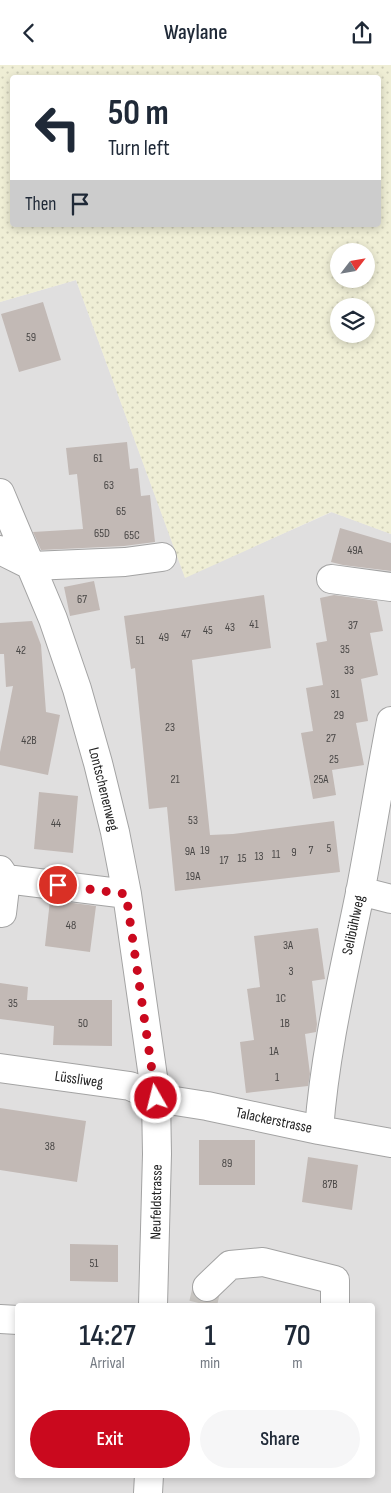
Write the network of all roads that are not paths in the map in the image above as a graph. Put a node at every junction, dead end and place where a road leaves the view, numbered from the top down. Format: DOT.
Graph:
graph roads {
  1 [pos="0,493"];
  2 [pos="0,550"];
  3 [pos="162,557"];
  4 [pos="32,566"];
  5 [pos="331,579"];
  6 [pos="391,587"];
  7 [pos="391,721"];
  8 [pos="3,874"];
  9 [pos="360,891"];
  10 [pos="126,894"];
  11 [pos="391,899"];
  12 [pos="2,913"];
  13 [pos="0,1068"];
  14 [pos="156,1098"];
  15 [pos="319,1130"];
  16 [pos="391,1143"];
  17 [pos="207,1287"];
  18 [pos="153,1303"];
  19 [pos="335,1303"];
  20 [pos="0,1319"];
  21 [pos="15,1320"];
  22 [pos="149,1478"];
  23 [pos="148,1493"];
  1 -- 4 [label="street, Lontschenenweg"];
  2 -- 4 [label="street"];
  3 -- 4 [label="street"];
  4 -- 10 [label="street, Lontschenenweg"];
  5 -- 6 [label="street"];
  7 -- 9 [label="street, Selibühlweg"];
  8 -- 10 [label="street"];
  8 -- 12 [label="street"];
  9 -- 11 [label="street"];
  9 -- 15 [label="street, Selibühlweg"];
  10 -- 14 [label="street, Lontschenenweg"];
  13 -- 14 [label="street, Lüssliweg"];
  14 -- 15 [label="street, Talackerstrasse"];
  14 -- 18 [label="street, Neufeldstrasse"];
  15 -- 16 [label="street, Talackerstrasse"];
  17 -- 19 [label="street"];
  20 -- 21 [label="street"];
  22 -- 23 [label="street"];
}
